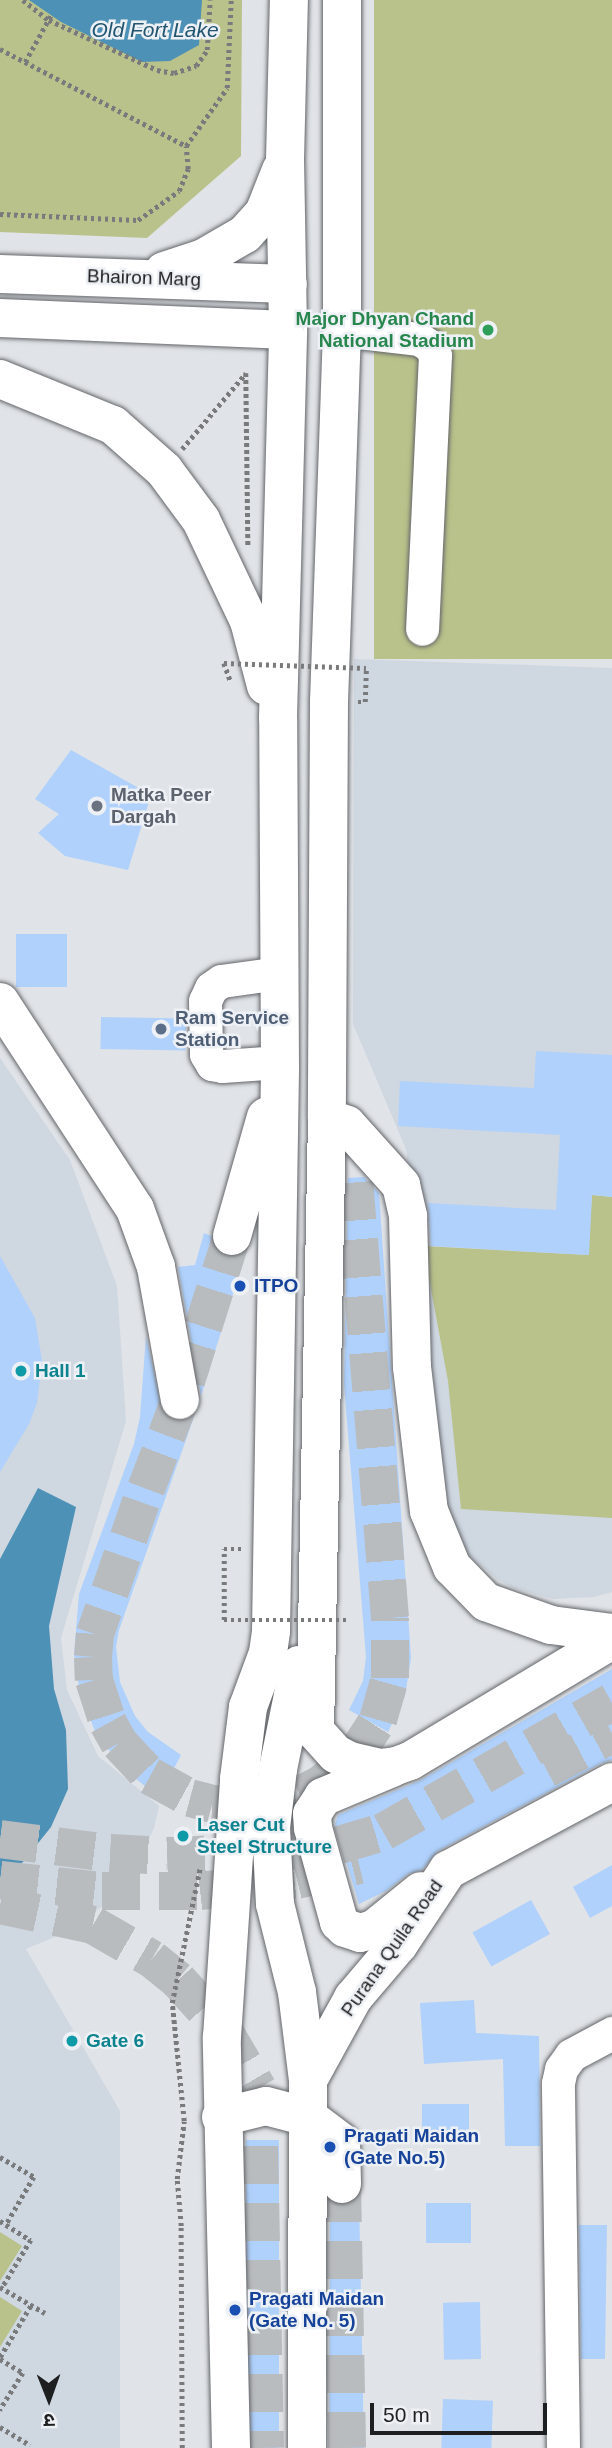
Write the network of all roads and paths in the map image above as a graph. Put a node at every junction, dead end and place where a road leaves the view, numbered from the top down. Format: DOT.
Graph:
graph roads {
  1 [pos="23,0"];
  2 [pos="210,0"];
  3 [pos="231,0"];
  4 [pos="289,0"];
  5 [pos="342,0"];
  6 [pos="50,17"];
  7 [pos="0,49"];
  8 [pos="25,62"];
  9 [pos="186,146"];
  10 [pos="285,160"];
  11 [pos="0,214"];
  12 [pos="0,274"];
  13 [pos="142,278"];
  14 [pos="288,284"];
  15 [pos="0,318"];
  16 [pos="288,330"];
  17 [pos="342,330"];
  18 [pos="0,379"];
  19 [pos="175,457"];
  20 [pos="248,552"];
  21 [pos="422,629"];
  22 [pos="224,663"];
  23 [pos="365,702"];
  24 [pos="278,718"];
  25 [pos="279,974"];
  26 [pos="0,1002"];
  27 [pos="280,1065"];
  28 [pos="327,1118"];
  29 [pos="354,1180"];
  30 [pos="232,1236"];
  31 [pos="180,1400"];
  32 [pos="224,1549"];
  33 [pos="315,1602"];
  34 [pos="348,1620"];
  35 [pos="612,1633"];
  36 [pos="612,1640"];
  37 [pos="410,1761"];
  38 [pos="612,1782"];
  39 [pos="448,1870"];
  40 [pos="612,2033"];
  41 [pos="308,2099"];
  42 [pos="221,2117"];
  43 [pos="0,2157"];
  44 [pos="342,2184"];
  45 [pos="0,2221"];
  46 [pos="6,2225"];
  47 [pos="1,2288"];
  48 [pos="31,2305"];
  49 [pos="45,2314"];
  50 [pos="0,2358"];
  51 [pos="0,2410"];
  52 [pos="0,2427"];
  53 [pos="30,2445"];
  54 [pos="231,2448"];
  55 [pos="307,2448"];
  56 [pos="563,2448"];
  1 -- 6 [label="path"];
  2 -- 6 [label="path"];
  3 -- 9 [label="path"];
  4 -- 10 [label="main road"];
  5 -- 17 [label="main road"];
  6 -- 8 [label="path"];
  7 -- 8 [label="path"];
  8 -- 9 [label="path"];
  9 -- 11 [label="path"];
  10 -- 13 [label="main road"];
  10 -- 14 [label="main road"];
  12 -- 13 [label="main road, Bhairon Marg"];
  13 -- 14 [label="main road, Bhairon Marg"];
  14 -- 16 [label="main road"];
  15 -- 16 [label="main road"];
  16 -- 24 [label="main road"];
  17 -- 21 [label="street"];
  17 -- 28 [label="main road"];
  18 -- 24 [label="main road"];
  19 -- 20 [label="path"];
  22 -- 23 [label="path, bridge"];
  24 -- 25 [label="main road"];
  25 -- 27 [label="main road"];
  25 -- 27 [label="street"];
  26 -- 31 [label="main road"];
  27 -- 30 [label="main road"];
  27 -- 42 [label="main road"];
  28 -- 29 [label="main road"];
  28 -- 33 [label="main road"];
  28 -- 35 [label="main road"];
  32 -- 34 [label="path, bridge"];
  33 -- 37 [label="main road"];
  33 -- 41 [label="main road"];
  36 -- 37 [label="main road"];
  37 -- 39 [label="main road"];
  38 -- 39 [label="main road, Purana Quila Road"];
  39 -- 41 [label="main road, Purana Quila Road"];
  40 -- 56 [label="street"];
  41 -- 42 [label="main road"];
  41 -- 44 [label="main road"];
  41 -- 55 [label="main road"];
  42 -- 54 [label="main road"];
  43 -- 46 [label="path"];
  45 -- 46 [label="path"];
  46 -- 47 [label="path"];
  47 -- 48 [label="path"];
  48 -- 49 [label="path"];
  48 -- 50 [label="path"];
  50 -- 51 [label="path"];
  52 -- 53 [label="path"];
}
